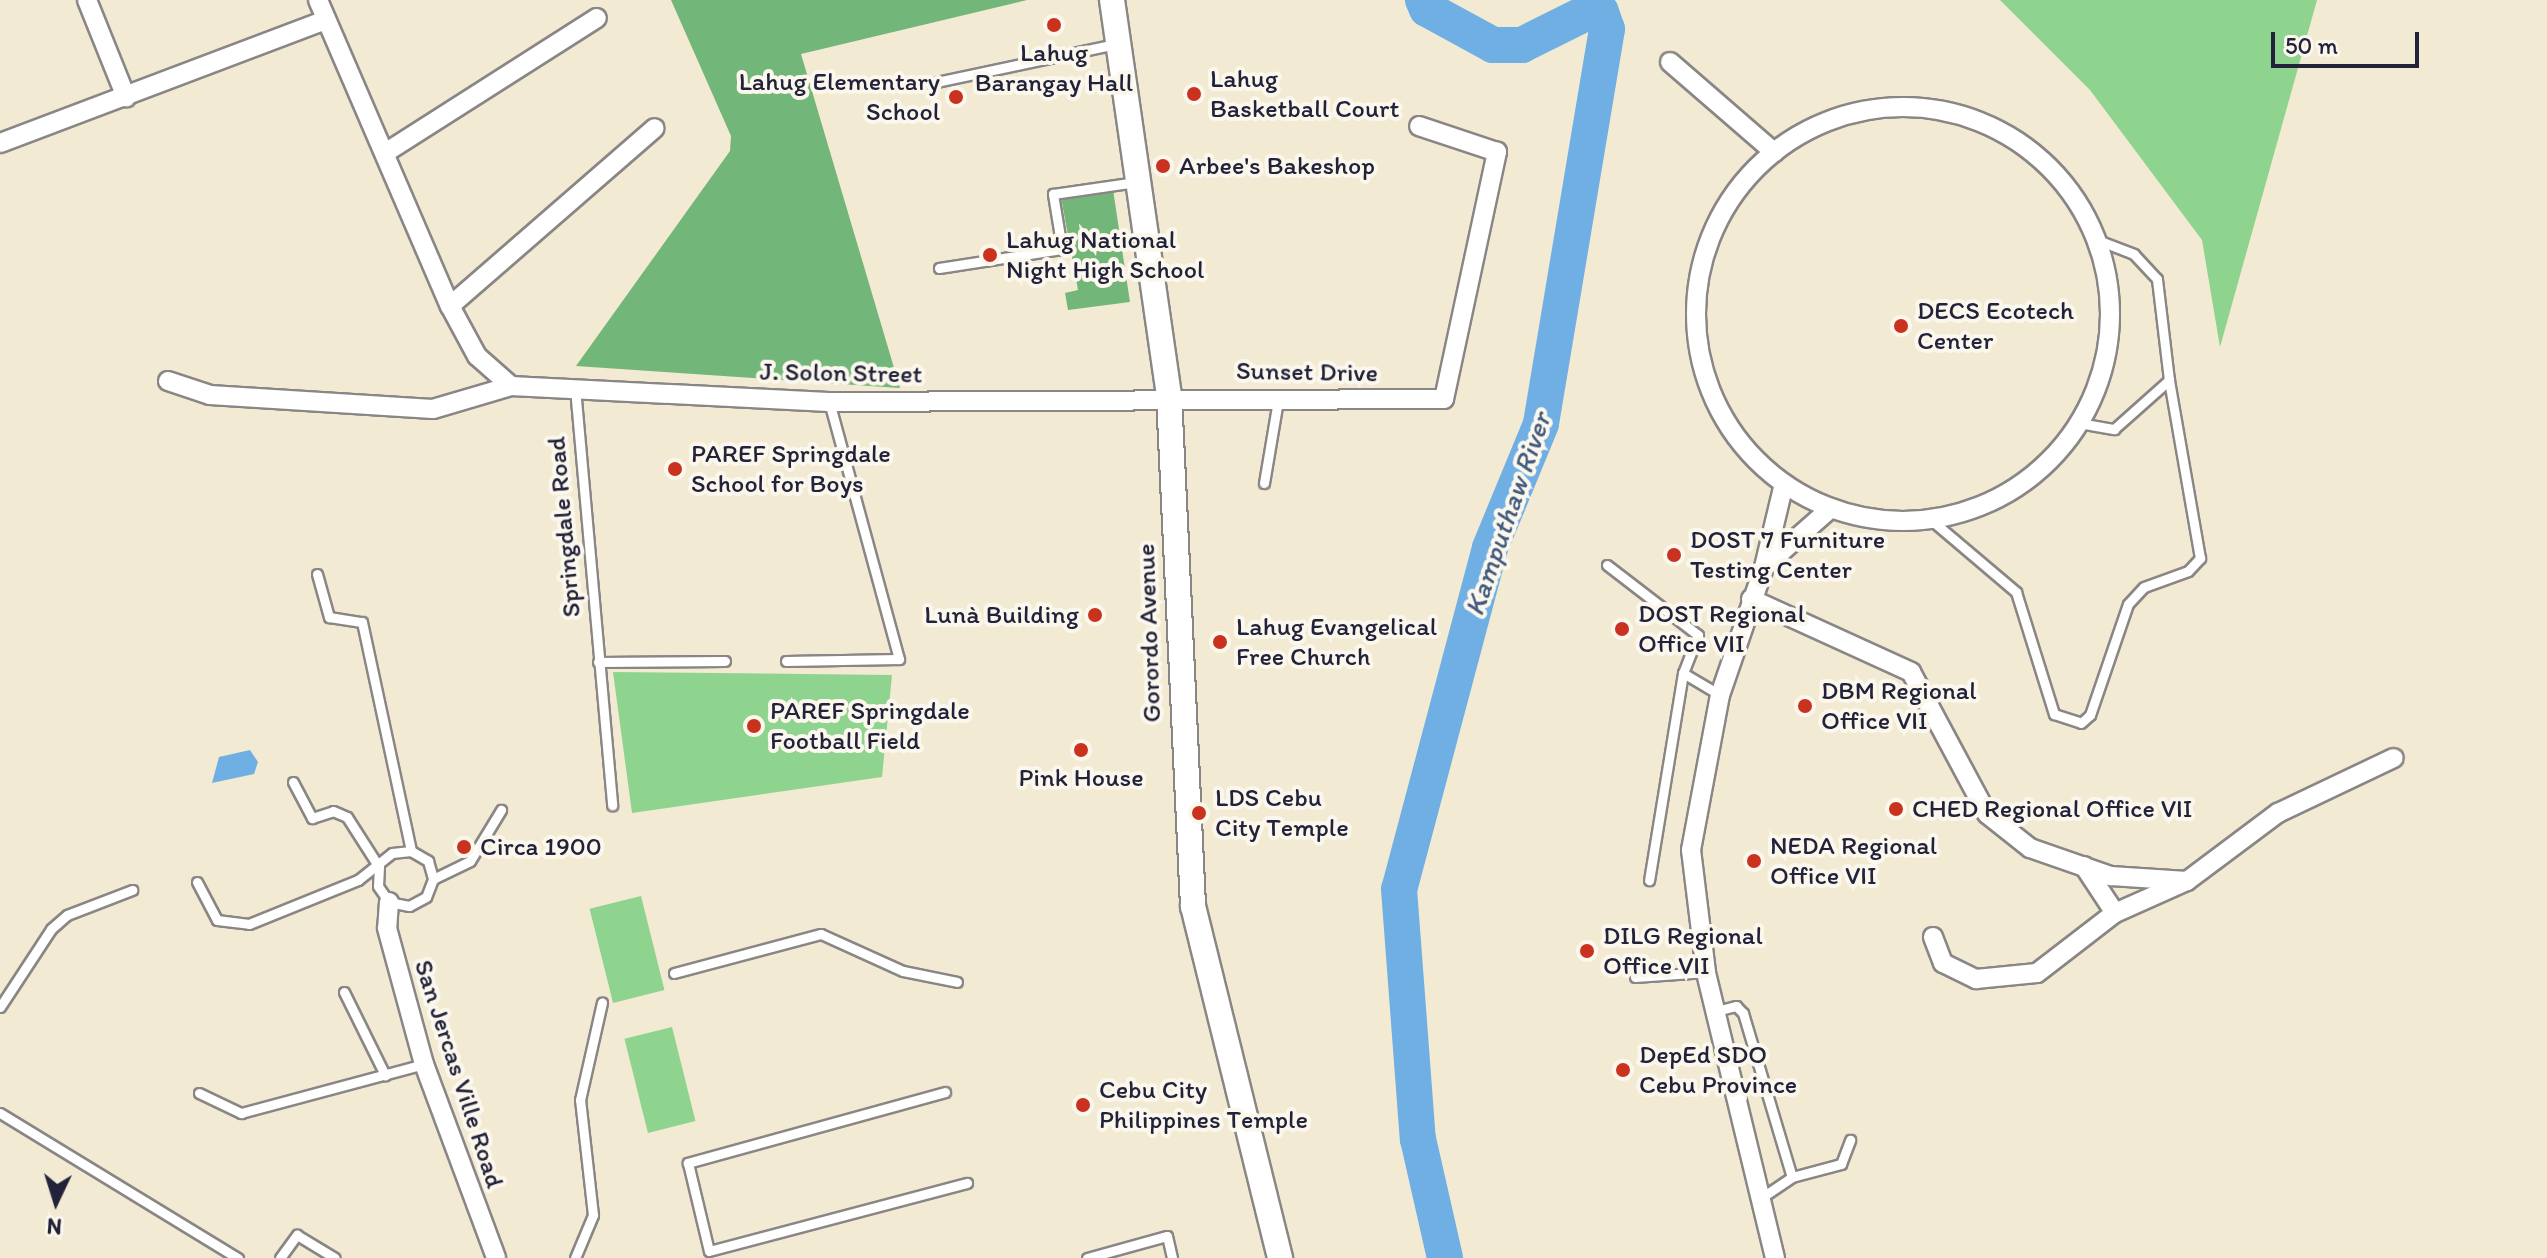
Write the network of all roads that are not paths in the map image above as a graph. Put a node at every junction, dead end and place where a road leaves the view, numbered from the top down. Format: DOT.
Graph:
graph roads {
  1 [pos="87,0"];
  2 [pos="318,0"];
  3 [pos="1112,0"];
  4 [pos="597,18"];
  5 [pos="326,20"];
  6 [pos="1118,44"];
  7 [pos="1670,62"];
  8 [pos="932,83"];
  9 [pos="126,97"];
  10 [pos="1419,126"];
  11 [pos="655,128"];
  12 [pos="1,147"];
  13 [pos="1774,152"];
  14 [pos="385,153"];
  15 [pos="1138,182"];
  16 [pos="2097,240"];
  17 [pos="939,268"];
  18 [pos="450,306"];
  19 [pos="2169,380"];
  20 [pos="168,381"];
  21 [pos="511,386"];
  22 [pos="575,388"];
  23 [pos="1169,395"];
  24 [pos="1278,398"];
  25 [pos="829,402"];
  26 [pos="2079,423"];
  27 [pos="1264,483"];
  28 [pos="1784,484"];
  29 [pos="1831,508"];
  30 [pos="1930,519"];
  31 [pos="1607,565"];
  32 [pos="1764,567"];
  33 [pos="317,574"];
  34 [pos="1751,599"];
  35 [pos="725,661"];
  36 [pos="786,661"];
  37 [pos="598,662"];
  38 [pos="1683,673"];
  39 [pos="1720,695"];
  40 [pos="2394,758"];
  41 [pos="293,782"];
  42 [pos="612,805"];
  43 [pos="501,810"];
  44 [pos="411,851"];
  45 [pos="2084,866"];
  46 [pos="379,867"];
  47 [pos="433,879"];
  48 [pos="1649,880"];
  49 [pos="2187,881"];
  50 [pos="197,882"];
  51 [pos="132,890"];
  52 [pos="389,902"];
  53 [pos="2115,913"];
  54 [pos="1933,937"];
  55 [pos="1706,972"];
  56 [pos="674,973"];
  57 [pos="1635,977"];
  58 [pos="957,982"];
  59 [pos="344,992"];
  60 [pos="602,1002"];
  61 [pos="0,1007"];
  62 [pos="1716,1011"];
  63 [pos="424,1064"];
  64 [pos="385,1075"];
  65 [pos="945,1092"];
  66 [pos="199,1093"];
  67 [pos="0,1113"];
  68 [pos="1850,1140"];
  69 [pos="1792,1177"];
  70 [pos="967,1183"];
  71 [pos="1761,1198"];
  72 [pos="238,1258"];
  73 [pos="280,1258"];
  74 [pos="335,1258"];
  75 [pos="496,1258"];
  76 [pos="575,1258"];
  77 [pos="1087,1258"];
  78 [pos="1172,1258"];
  79 [pos="1280,1258"];
  80 [pos="1775,1258"];
  1 -- 9 [label="street"];
  2 -- 5 [label="street"];
  3 -- 6 [label="main road, Gorordo Avenue"];
  4 -- 14 [label="street"];
  5 -- 9 [label="street"];
  5 -- 14 [label="street"];
  6 -- 8 [label="lane"];
  6 -- 15 [label="main road, Gorordo Avenue"];
  7 -- 13 [label="street"];
  9 -- 12 [label="street"];
  10 -- 24 [label="street, Sunset Drive"];
  11 -- 18 [label="street"];
  13 -- 16 [label="street"];
  13 -- 28 [label="street"];
  14 -- 18 [label="street"];
  15 -- 17 [label="lane"];
  15 -- 23 [label="main road, Gorordo Avenue"];
  16 -- 19 [label="lane"];
  16 -- 26 [label="street"];
  18 -- 21 [label="street"];
  19 -- 26 [label="lane"];
  19 -- 30 [label="lane"];
  20 -- 21 [label="street, J. Solon Street"];
  21 -- 22 [label="street, J. Solon Street"];
  22 -- 25 [label="street, J. Solon Street"];
  22 -- 37 [label="lane, Springdale Road"];
  23 -- 24 [label="street, Sunset Drive"];
  23 -- 25 [label="street, J. Solon Street"];
  23 -- 79 [label="main road, Gorordo Avenue"];
  24 -- 27 [label="lane"];
  25 -- 36 [label="lane"];
  26 -- 30 [label="street"];
  28 -- 29 [label="street"];
  28 -- 32 [label="street"];
  29 -- 30 [label="street"];
  29 -- 32 [label="street"];
  31 -- 38 [label="lane"];
  32 -- 34 [label="street"];
  33 -- 44 [label="lane"];
  34 -- 39 [label="street"];
  34 -- 45 [label="street"];
  35 -- 37 [label="lane"];
  37 -- 42 [label="lane, Springdale Road"];
  38 -- 39 [label="lane"];
  38 -- 48 [label="lane"];
  39 -- 55 [label="street"];
  40 -- 49 [label="street"];
  41 -- 46 [label="lane"];
  43 -- 47 [label="lane"];
  44 -- 46 [label="lane"];
  44 -- 47 [label="lane"];
  45 -- 49 [label="street"];
  45 -- 53 [label="street"];
  46 -- 50 [label="lane"];
  46 -- 52 [label="lane"];
  47 -- 52 [label="lane"];
  49 -- 53 [label="street"];
  51 -- 61 [label="lane"];
  52 -- 63 [label="street, San Jercas Ville Road"];
  53 -- 54 [label="street"];
  55 -- 57 [label="lane"];
  55 -- 62 [label="street"];
  56 -- 58 [label="lane"];
  59 -- 64 [label="lane"];
  60 -- 76 [label="lane"];
  62 -- 69 [label="lane"];
  62 -- 71 [label="street"];
  63 -- 64 [label="lane"];
  63 -- 75 [label="street, San Jercas Ville Road"];
  64 -- 66 [label="lane"];
  65 -- 70 [label="lane"];
  67 -- 72 [label="lane"];
  68 -- 69 [label="lane"];
  69 -- 71 [label="lane"];
  71 -- 80 [label="street"];
  73 -- 74 [label="lane"];
  77 -- 78 [label="lane"];
}
